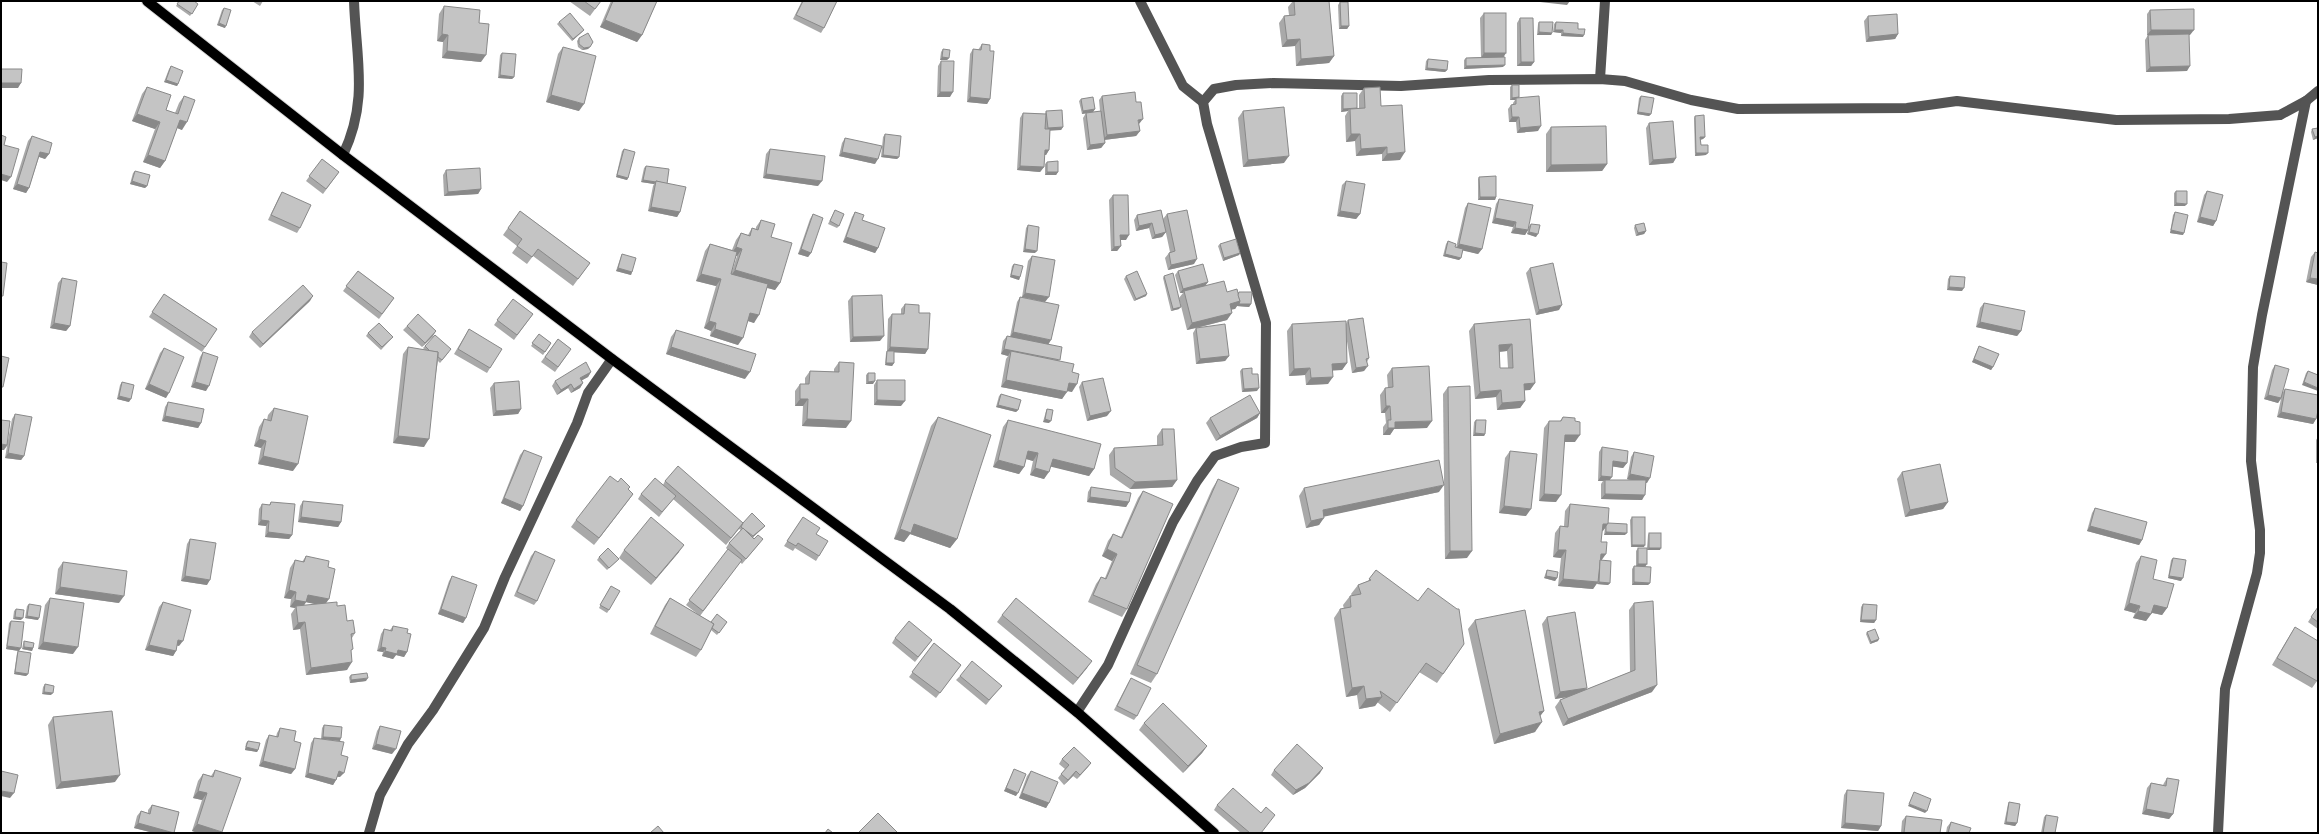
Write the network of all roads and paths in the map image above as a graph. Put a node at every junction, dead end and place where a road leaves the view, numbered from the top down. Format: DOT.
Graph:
graph roads {
  1 [pos="147,1"];
  2 [pos="354,1"];
  3 [pos="1140,1"];
  4 [pos="1605,1"];
  5 [pos="1600,79"];
  6 [pos="2318,91"];
  7 [pos="2306,101"];
  8 [pos="1203,102"];
  9 [pos="343,155"];
  10 [pos="612,359"];
  11 [pos="1077,712"];
  12 [pos="1209,831"];
  13 [pos="369,833"];
  14 [pos="2218,833"];
  1 -- 9 [label="main road"];
  2 -- 9 [label="street"];
  3 -- 8 [label="street"];
  4 -- 5 [label="street"];
  5 -- 7 [label="street"];
  5 -- 8 [label="street"];
  6 -- 7 [label="street"];
  7 -- 14 [label="street"];
  8 -- 11 [label="street"];
  9 -- 10 [label="main road"];
  10 -- 11 [label="main road"];
  10 -- 13 [label="street"];
  11 -- 12 [label="main road"];
}
